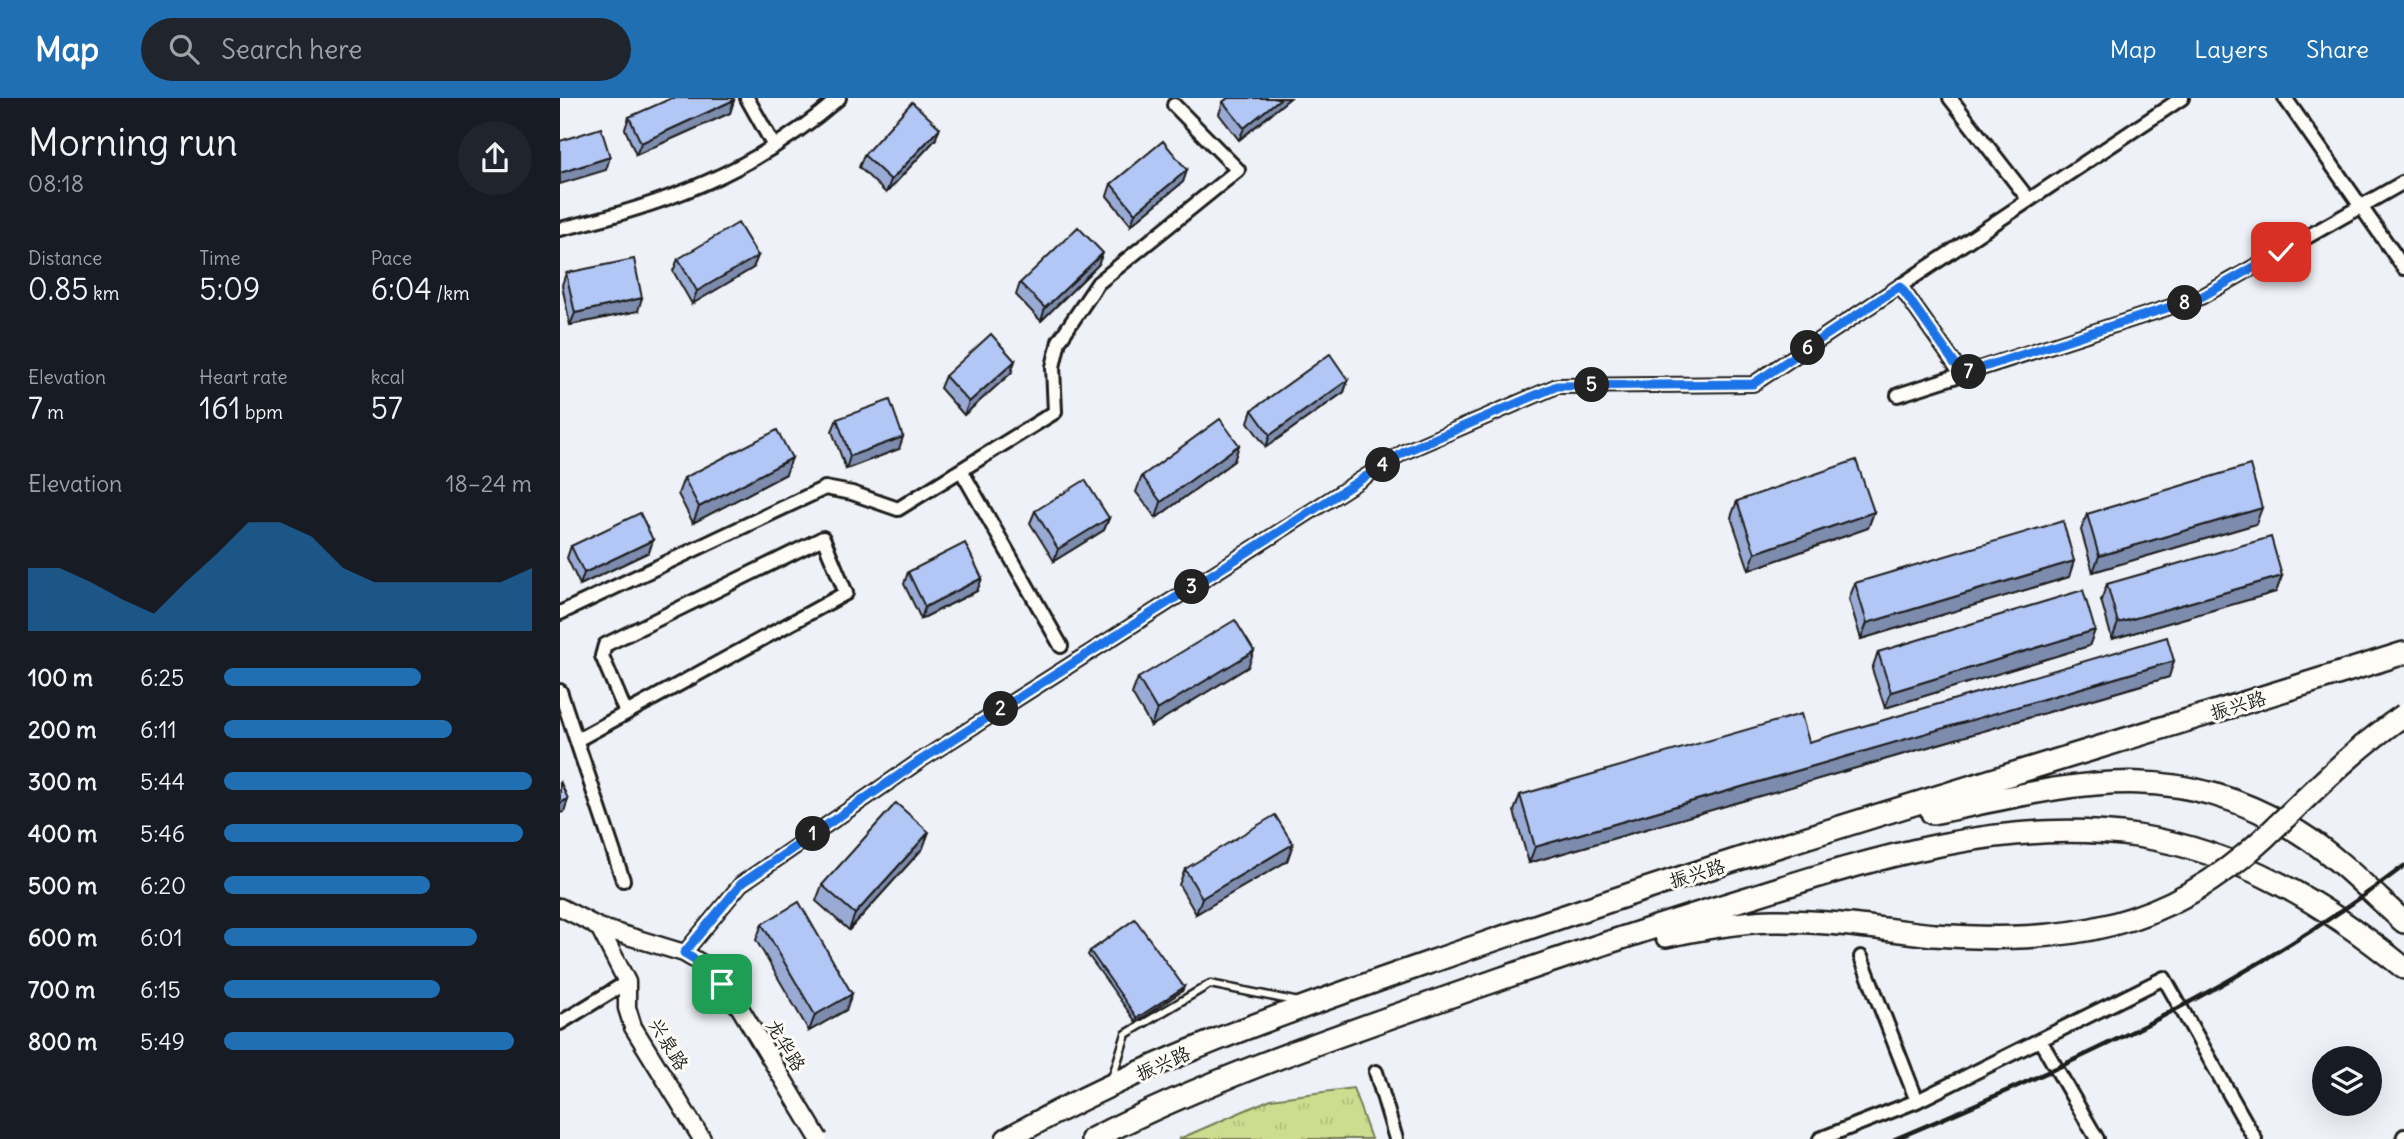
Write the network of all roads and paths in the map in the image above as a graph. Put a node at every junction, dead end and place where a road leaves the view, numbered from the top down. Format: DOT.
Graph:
graph roads {
  1 [pos="747,98"];
  2 [pos="839,98"];
  3 [pos="1950,98"];
  4 [pos="2182,98"];
  5 [pos="2285,98"];
  6 [pos="1174,105"];
  7 [pos="774,146"];
  8 [pos="2404,182"];
  9 [pos="2029,200"];
  10 [pos="2360,207"];
  11 [pos="560,229"];
  12 [pos="2404,268"];
  13 [pos="1900,286"];
  14 [pos="1962,374"];
  15 [pos="1898,395"];
  16 [pos="961,470"];
  17 [pos="560,613"];
  18 [pos="1061,646"];
  19 [pos="2404,653"];
  20 [pos="560,691"];
  21 [pos="626,713"];
  22 [pos="2404,715"];
  23 [pos="577,740"];
  24 [pos="1813,837"];
  25 [pos="623,880"];
  26 [pos="560,907"];
  27 [pos="560,919"];
  28 [pos="2404,922"];
  29 [pos="599,927"];
  30 [pos="1581,951"];
  31 [pos="684,953"];
  32 [pos="1861,957"];
  33 [pos="2404,968"];
  34 [pos="627,982"];
  35 [pos="1311,1004"];
  36 [pos="560,1023"];
  37 [pos="2040,1040"];
  38 [pos="1376,1072"];
  39 [pos="1109,1088"];
  40 [pos="1917,1101"];
  41 [pos="702,1139"];
  42 [pos="819,1139"];
  43 [pos="1007,1139"];
  44 [pos="1092,1139"];
  45 [pos="1396,1139"];
  46 [pos="1820,1139"];
  47 [pos="2097,1139"];
  48 [pos="2255,1139"];
  1 -- 7 [label="street"];
  2 -- 7 [label="street"];
  3 -- 9 [label="street"];
  4 -- 9 [label="street"];
  5 -- 10 [label="street"];
  6 -- 16 [label="street"];
  7 -- 11 [label="street"];
  8 -- 10 [label="street"];
  9 -- 13 [label="street"];
  10 -- 12 [label="street"];
  10 -- 14 [label="street"];
  13 -- 14 [label="street"];
  13 -- 31 [label="street"];
  14 -- 15 [label="street"];
  16 -- 17 [label="street"];
  16 -- 18 [label="street"];
  19 -- 24 [label="highway, 振兴路"];
  20 -- 23 [label="street"];
  21 -- 21 [label="street"];
  21 -- 23 [label="street"];
  22 -- 30 [label="highway, bridge"];
  23 -- 25 [label="street"];
  24 -- 28 [label="highway"];
  24 -- 35 [label="highway, 振兴路"];
  26 -- 29 [label="street"];
  27 -- 29 [label="street"];
  29 -- 31 [label="street, 龙华路"];
  29 -- 34 [label="street, 兴泉路"];
  30 -- 33 [label="highway, 振兴路"];
  30 -- 44 [label="highway, 振兴路"];
  31 -- 42 [label="street, 龙华路, bridge"];
  32 -- 40 [label="street"];
  34 -- 36 [label="street"];
  34 -- 41 [label="street, 兴泉路"];
  35 -- 39 [label="highway, 振兴路"];
  35 -- 39 [label="lane"];
  37 -- 40 [label="street"];
  37 -- 47 [label="street"];
  37 -- 48 [label="street"];
  38 -- 45 [label="street"];
  39 -- 43 [label="highway, 振兴路"];
  40 -- 46 [label="street"];
}
